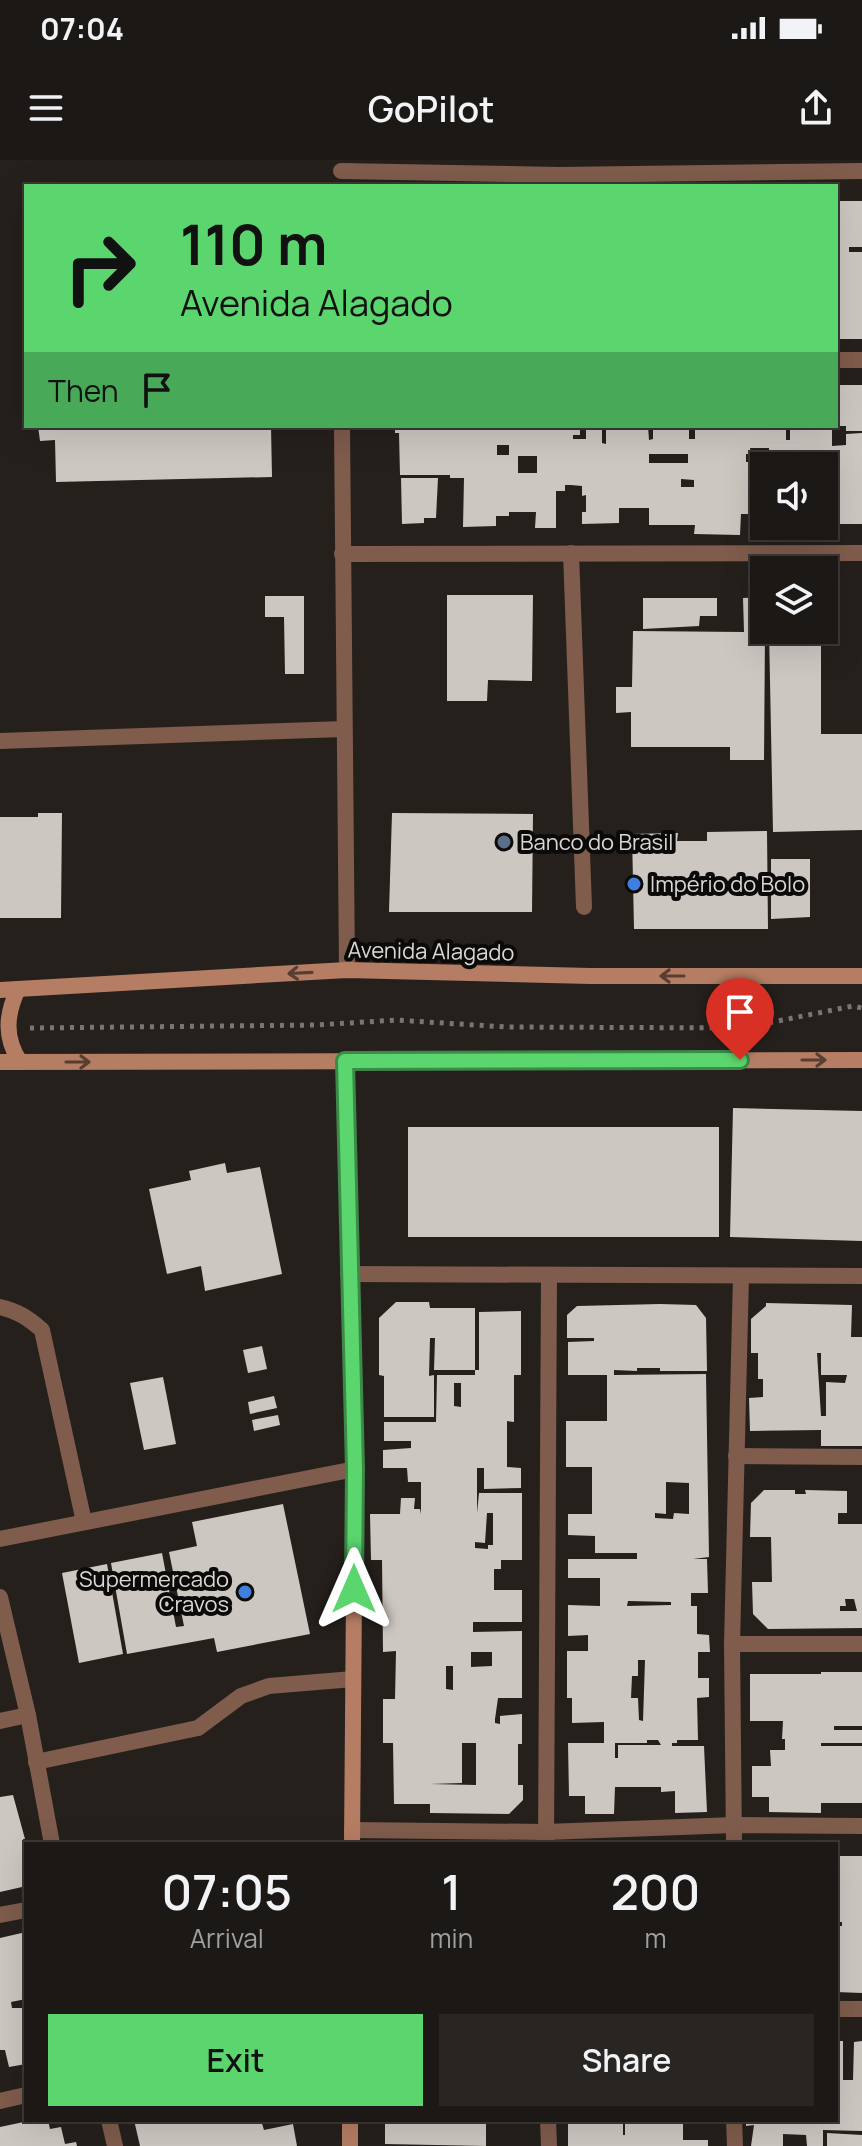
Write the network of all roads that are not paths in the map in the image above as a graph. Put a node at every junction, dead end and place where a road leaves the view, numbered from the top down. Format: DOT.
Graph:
graph roads {
  1 [pos="747,167"];
  2 [pos="559,168"];
  3 [pos="862,171"];
  4 [pos="341,172"];
  5 [pos="838,360"];
  6 [pos="862,360"];
  7 [pos="342,428"];
  8 [pos="571,553"];
  9 [pos="862,553"];
  10 [pos="342,554"];
  11 [pos="343,729"];
  12 [pos="0,741"];
  13 [pos="584,907"];
  14 [pos="347,970"];
  15 [pos="862,976"];
  16 [pos="18,989"];
  17 [pos="0,990"];
  18 [pos="862,1060"];
  19 [pos="345,1061"];
  20 [pos="0,1062"];
  21 [pos="20,1062"];
  22 [pos="348,1274"];
  23 [pos="549,1275"];
  24 [pos="741,1276"];
  25 [pos="862,1276"];
  26 [pos="0,1307"];
  27 [pos="736,1456"];
  28 [pos="862,1457"];
  29 [pos="355,1469"];
  30 [pos="84,1522"];
  31 [pos="0,1539"];
  32 [pos="0,1597"];
  33 [pos="732,1644"];
  34 [pos="862,1644"];
  35 [pos="353,1679"];
  36 [pos="28,1715"];
  37 [pos="0,1721"];
  38 [pos="36,1762"];
  39 [pos="735,1825"];
  40 [pos="862,1826"];
  41 [pos="352,1837"];
  42 [pos="546,1838"];
  43 [pos="52,1842"];
  44 [pos="734,1842"];
  45 [pos="24,1910"];
  46 [pos="0,1915"];
  47 [pos="838,2009"];
  48 [pos="862,2009"];
  49 [pos="24,2095"];
  50 [pos="0,2101"];
  51 [pos="109,2122"];
  52 [pos="350,2122"];
  53 [pos="548,2122"];
  54 [pos="734,2122"];
  55 [pos="115,2146"];
  56 [pos="350,2146"];
  57 [pos="549,2146"];
  58 [pos="735,2146"];
  1 -- 2 [label="street"];
  1 -- 3 [label="street"];
  2 -- 4 [label="street"];
  5 -- 6 [label="street"];
  7 -- 10 [label="street"];
  8 -- 9 [label="street"];
  8 -- 10 [label="street"];
  8 -- 13 [label="street"];
  10 -- 11 [label="street"];
  11 -- 12 [label="street"];
  11 -- 14 [label="street"];
  15 -- 14 [label="main road, Avenida Alagado, one-way"];
  14 -- 16 [label="main road, Avenida Alagado, one-way"];
  16 -- 17 [label="main road, Avenida Alagado"];
  16 -- 21 [label="main road"];
  19 -- 18 [label="main road, one-way"];
  21 -- 19 [label="main road, one-way"];
  19 -- 22 [label="main road"];
  20 -- 21 [label="main road"];
  22 -- 23 [label="street"];
  22 -- 29 [label="main road"];
  23 -- 24 [label="street"];
  23 -- 42 [label="street"];
  24 -- 25 [label="street"];
  24 -- 27 [label="street"];
  26 -- 30 [label="street"];
  27 -- 28 [label="street"];
  27 -- 33 [label="street"];
  29 -- 30 [label="street"];
  29 -- 35 [label="main road"];
  30 -- 31 [label="street"];
  32 -- 36 [label="street"];
  33 -- 34 [label="street"];
  33 -- 39 [label="street"];
  35 -- 38 [label="street"];
  35 -- 41 [label="main road"];
  36 -- 37 [label="street"];
  36 -- 38 [label="street"];
  38 -- 43 [label="street"];
  39 -- 40 [label="street"];
  39 -- 42 [label="street"];
  39 -- 44 [label="street"];
  41 -- 42 [label="street"];
  45 -- 46 [label="street"];
  47 -- 48 [label="street"];
  49 -- 50 [label="street"];
  51 -- 55 [label="street"];
  52 -- 56 [label="main road"];
  53 -- 57 [label="street"];
  54 -- 58 [label="street"];
}
